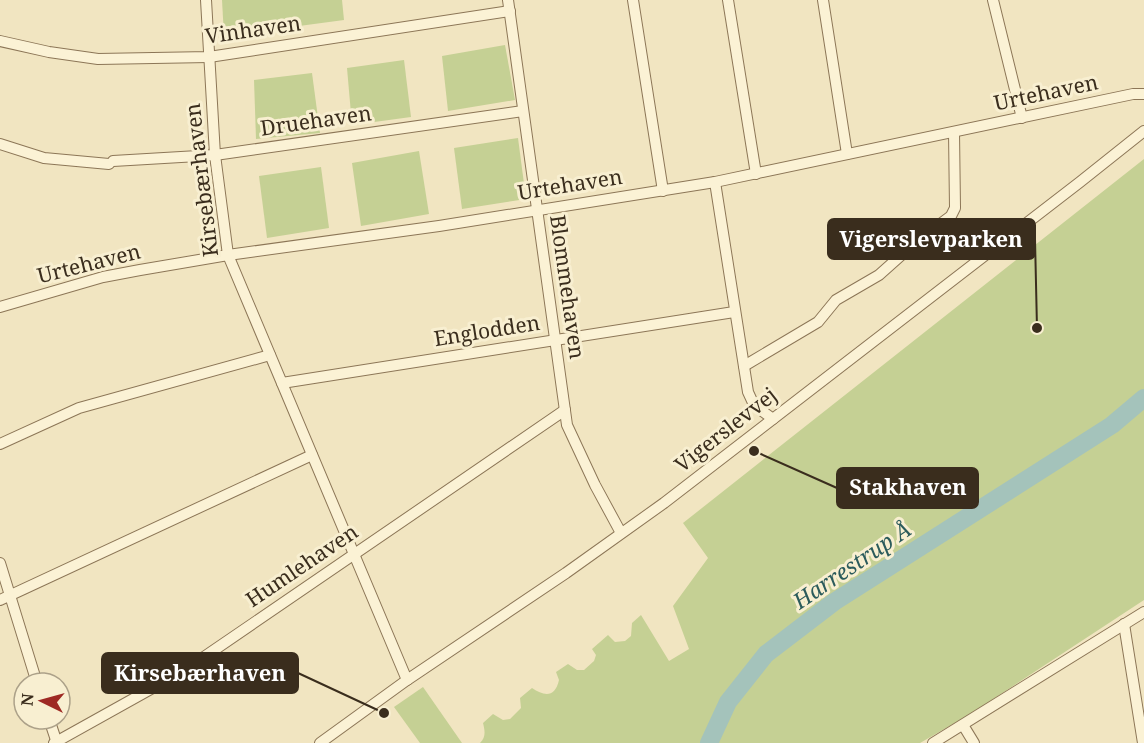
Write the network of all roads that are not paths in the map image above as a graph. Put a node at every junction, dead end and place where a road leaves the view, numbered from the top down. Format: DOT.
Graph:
graph roads {
  1 [pos="206,0"];
  2 [pos="633,0"];
  3 [pos="728,0"];
  4 [pos="824,0"];
  5 [pos="993,0"];
  6 [pos="509,6"];
  7 [pos="0,41"];
  8 [pos="209,57"];
  9 [pos="1144,94"];
  10 [pos="523,111"];
  11 [pos="1022,118"];
  12 [pos="1144,131"];
  13 [pos="954,132"];
  14 [pos="0,144"];
  15 [pos="847,154"];
  16 [pos="215,155"];
  17 [pos="756,174"];
  18 [pos="715,182"];
  19 [pos="663,191"];
  20 [pos="537,210"];
  21 [pos="228,255"];
  22 [pos="0,307"];
  23 [pos="734,312"];
  24 [pos="555,340"];
  25 [pos="270,355"];
  26 [pos="744,366"];
  27 [pos="282,383"];
  28 [pos="565,410"];
  29 [pos="772,419"];
  30 [pos="0,444"];
  31 [pos="312,455"];
  32 [pos="621,533"];
  33 [pos="354,555"];
  34 [pos="0,563"];
  35 [pos="5,598"];
  36 [pos="1144,612"];
  37 [pos="1124,624"];
  38 [pos="32,671"];
  39 [pos="407,680"];
  40 [pos="963,725"];
  41 [pos="56,743"];
  42 [pos="320,743"];
  43 [pos="933,743"];
  44 [pos="974,743"];
  45 [pos="1143,743"];
  1 -- 8 [label="street, Kirsebærhaven"];
  2 -- 19 [label="street"];
  3 -- 17 [label="street"];
  4 -- 15 [label="street"];
  5 -- 11 [label="street"];
  6 -- 8 [label="street, Vinhaven"];
  6 -- 10 [label="street, Blommehaven"];
  7 -- 8 [label="street, Vinhaven"];
  8 -- 16 [label="street, Kirsebærhaven"];
  9 -- 11 [label="street, Urtehaven"];
  10 -- 16 [label="street, Druehaven"];
  10 -- 20 [label="street, Blommehaven"];
  11 -- 13 [label="street, Urtehaven"];
  12 -- 29 [label="street, Vigerslevvej"];
  13 -- 15 [label="street, Urtehaven"];
  13 -- 26 [label="street"];
  14 -- 16 [label="street, Druehaven"];
  15 -- 17 [label="street, Urtehaven"];
  16 -- 21 [label="street, Kirsebærhaven"];
  17 -- 18 [label="street, Urtehaven"];
  18 -- 19 [label="street, Urtehaven"];
  18 -- 23 [label="street"];
  19 -- 20 [label="street, Urtehaven"];
  20 -- 21 [label="street, Urtehaven"];
  20 -- 24 [label="street, Blommehaven"];
  21 -- 22 [label="street, Urtehaven"];
  21 -- 25 [label="street, Kirsebærhaven"];
  23 -- 24 [label="street, Englodden"];
  23 -- 26 [label="street"];
  24 -- 27 [label="street, Englodden"];
  24 -- 28 [label="street, Blommehaven"];
  25 -- 27 [label="street, Kirsebærhaven"];
  25 -- 30 [label="street"];
  26 -- 29 [label="street"];
  27 -- 31 [label="street, Kirsebærhaven"];
  28 -- 32 [label="street, Blommehaven"];
  28 -- 33 [label="street, Humlehaven"];
  29 -- 32 [label="street, Vigerslevvej"];
  31 -- 33 [label="street, Kirsebærhaven"];
  31 -- 35 [label="street"];
  32 -- 39 [label="street, Vigerslevvej"];
  33 -- 39 [label="street, Kirsebærhaven"];
  33 -- 41 [label="street, Humlehaven"];
  34 -- 35 [label="street"];
  35 -- 38 [label="street"];
  36 -- 37 [label="street"];
  37 -- 40 [label="street"];
  37 -- 45 [label="street"];
  39 -- 42 [label="street, Vigerslevvej"];
  40 -- 43 [label="street"];
  40 -- 44 [label="street"];
}
